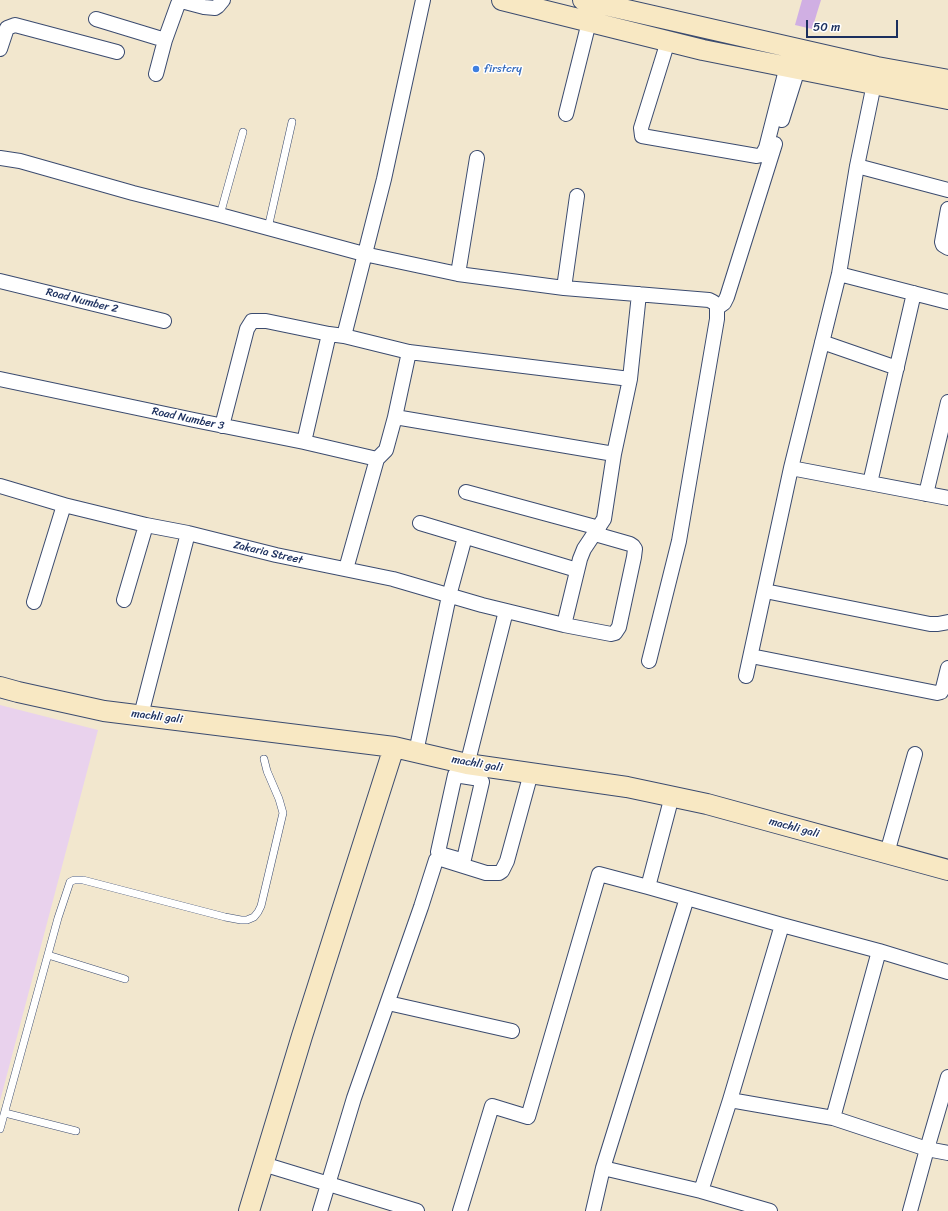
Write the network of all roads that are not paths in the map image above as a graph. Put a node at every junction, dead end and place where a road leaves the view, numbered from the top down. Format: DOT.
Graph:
graph roads {
  1 [pos="222,0"];
  2 [pos="423,0"];
  3 [pos="502,0"];
  4 [pos="583,0"];
  5 [pos="96,19"];
  6 [pos="589,22"];
  7 [pos="165,40"];
  8 [pos="668,41"];
  9 [pos="0,49"];
  10 [pos="116,52"];
  11 [pos="792,68"];
  12 [pos="156,74"];
  13 [pos="948,80"];
  14 [pos="874,84"];
  15 [pos="948,99"];
  16 [pos="566,114"];
  17 [pos="292,122"];
  18 [pos="243,132"];
  19 [pos="0,158"];
  20 [pos="477,158"];
  21 [pos="857,166"];
  22 [pos="948,190"];
  23 [pos="577,196"];
  24 [pos="948,208"];
  25 [pos="220,215"];
  26 [pos="268,228"];
  27 [pos="948,248"];
  28 [pos="364,254"];
  29 [pos="458,274"];
  30 [pos="839,274"];
  31 [pos="0,281"];
  32 [pos="564,288"];
  33 [pos="914,293"];
  34 [pos="639,294"];
  35 [pos="948,302"];
  36 [pos="717,308"];
  37 [pos="164,321"];
  38 [pos="329,334"];
  39 [pos="344,336"];
  40 [pos="822,342"];
  41 [pos="409,352"];
  42 [pos="897,368"];
  43 [pos="0,379"];
  44 [pos="630,379"];
  45 [pos="948,402"];
  46 [pos="395,417"];
  47 [pos="222,426"];
  48 [pos="304,442"];
  49 [pos="614,454"];
  50 [pos="376,459"];
  51 [pos="792,468"];
  52 [pos="870,483"];
  53 [pos="0,486"];
  54 [pos="466,492"];
  55 [pos="926,494"];
  56 [pos="948,498"];
  57 [pos="64,505"];
  58 [pos="420,523"];
  59 [pos="146,525"];
  60 [pos="597,531"];
  61 [pos="188,533"];
  62 [pos="465,537"];
  63 [pos="346,569"];
  64 [pos="577,570"];
  65 [pos="765,591"];
  66 [pos="449,596"];
  67 [pos="124,600"];
  68 [pos="34,602"];
  69 [pos="506,611"];
  70 [pos="948,622"];
  71 [pos="564,625"];
  72 [pos="751,656"];
  73 [pos="648,661"];
  74 [pos="948,668"];
  75 [pos="746,676"];
  76 [pos="0,687"];
  77 [pos="141,715"];
  78 [pos="394,747"];
  79 [pos="416,752"];
  80 [pos="915,754"];
  81 [pos="264,759"];
  82 [pos="465,770"];
  83 [pos="531,773"];
  84 [pos="672,796"];
  85 [pos="886,853"];
  86 [pos="444,858"];
  87 [pos="948,870"];
  88 [pos="648,887"];
  89 [pos="688,898"];
  90 [pos="782,925"];
  91 [pos="879,951"];
  92 [pos="48,955"];
  93 [pos="948,972"];
  94 [pos="125,979"];
  95 [pos="388,1003"];
  96 [pos="512,1031"];
  97 [pos="948,1078"];
  98 [pos="730,1100"];
  99 [pos="5,1113"];
  100 [pos="834,1118"];
  101 [pos="0,1129"];
  102 [pos="76,1131"];
  103 [pos="927,1149"];
  104 [pos="948,1152"];
  105 [pos="263,1164"];
  106 [pos="603,1168"];
  107 [pos="328,1185"];
  108 [pos="702,1191"];
  109 [pos="249,1211"];
  110 [pos="320,1211"];
  111 [pos="417,1211"];
  112 [pos="460,1211"];
  113 [pos="592,1211"];
  114 [pos="770,1211"];
  115 [pos="910,1211"];
  1 -- 7 [label="street"];
  2 -- 28 [label="street"];
  3 -- 6 [label="street"];
  4 -- 13 [label="street"];
  5 -- 7 [label="street"];
  6 -- 8 [label="street"];
  6 -- 16 [label="street"];
  7 -- 12 [label="street"];
  8 -- 11 [label="street"];
  8 -- 11 [label="street"];
  9 -- 10 [label="street"];
  11 -- 14 [label="street"];
  11 -- 36 [label="street"];
  14 -- 15 [label="street"];
  14 -- 21 [label="street"];
  17 -- 26 [label="lane"];
  18 -- 25 [label="lane"];
  19 -- 25 [label="street"];
  20 -- 29 [label="street"];
  21 -- 22 [label="street"];
  21 -- 30 [label="street"];
  23 -- 32 [label="street"];
  24 -- 27 [label="street"];
  25 -- 26 [label="street"];
  26 -- 28 [label="street"];
  28 -- 29 [label="street"];
  28 -- 39 [label="street"];
  29 -- 32 [label="street"];
  30 -- 33 [label="street"];
  30 -- 40 [label="street"];
  31 -- 37 [label="street, Road Number 2"];
  32 -- 34 [label="street"];
  33 -- 35 [label="street"];
  33 -- 42 [label="street"];
  34 -- 36 [label="street"];
  34 -- 44 [label="street"];
  36 -- 73 [label="street"];
  38 -- 39 [label="street"];
  38 -- 47 [label="street"];
  38 -- 48 [label="street"];
  39 -- 41 [label="street"];
  40 -- 42 [label="street"];
  40 -- 51 [label="street"];
  41 -- 44 [label="street"];
  41 -- 46 [label="street"];
  42 -- 52 [label="street"];
  43 -- 47 [label="street, Road Number 3"];
  44 -- 49 [label="street"];
  45 -- 55 [label="street"];
  46 -- 49 [label="street"];
  46 -- 50 [label="street"];
  47 -- 48 [label="street, Road Number 3"];
  48 -- 50 [label="street, Road Number 3"];
  49 -- 60 [label="street"];
  50 -- 63 [label="street"];
  51 -- 52 [label="street"];
  51 -- 65 [label="street"];
  52 -- 55 [label="street"];
  53 -- 57 [label="street, Zakaria Street"];
  54 -- 60 [label="street"];
  55 -- 56 [label="street"];
  57 -- 59 [label="street, Zakaria Street"];
  57 -- 68 [label="street"];
  58 -- 62 [label="street"];
  59 -- 61 [label="street, Zakaria Street"];
  59 -- 67 [label="street"];
  60 -- 64 [label="street"];
  60 -- 71 [label="street, Zakaria Street"];
  61 -- 63 [label="street, Zakaria Street"];
  61 -- 77 [label="street"];
  62 -- 64 [label="street"];
  62 -- 66 [label="street"];
  63 -- 66 [label="street, Zakaria Street"];
  64 -- 71 [label="street"];
  65 -- 70 [label="street"];
  65 -- 72 [label="street"];
  66 -- 69 [label="street, Zakaria Street"];
  66 -- 79 [label="street"];
  69 -- 71 [label="street, Zakaria Street"];
  69 -- 82 [label="street"];
  72 -- 74 [label="street"];
  72 -- 75 [label="street"];
  76 -- 77 [label="street, machli gali"];
  77 -- 78 [label="street, machli gali"];
  78 -- 79 [label="street, machli gali"];
  78 -- 105 [label="street"];
  79 -- 82 [label="street, machli gali"];
  80 -- 85 [label="street"];
  81 -- 92 [label="lane"];
  82 -- 83 [label="street, machli gali"];
  82 -- 86 [label="street"];
  82 -- 86 [label="street"];
  83 -- 84 [label="street, machli gali"];
  83 -- 86 [label="street"];
  84 -- 85 [label="street, machli gali"];
  84 -- 88 [label="street"];
  85 -- 87 [label="street, machli gali"];
  86 -- 95 [label="street"];
  88 -- 89 [label="street"];
  88 -- 112 [label="street"];
  89 -- 90 [label="street"];
  89 -- 106 [label="street"];
  90 -- 91 [label="street"];
  90 -- 98 [label="street"];
  91 -- 93 [label="street"];
  91 -- 100 [label="street"];
  92 -- 94 [label="lane"];
  92 -- 99 [label="lane"];
  95 -- 96 [label="street"];
  95 -- 107 [label="street"];
  97 -- 103 [label="street"];
  98 -- 100 [label="street"];
  98 -- 108 [label="street"];
  99 -- 101 [label="lane"];
  99 -- 102 [label="lane"];
  100 -- 103 [label="street"];
  103 -- 104 [label="street"];
  103 -- 115 [label="street"];
  105 -- 107 [label="street"];
  105 -- 109 [label="street"];
  106 -- 108 [label="street"];
  106 -- 113 [label="street"];
  107 -- 110 [label="street"];
  107 -- 111 [label="street"];
  108 -- 114 [label="street"];
}
